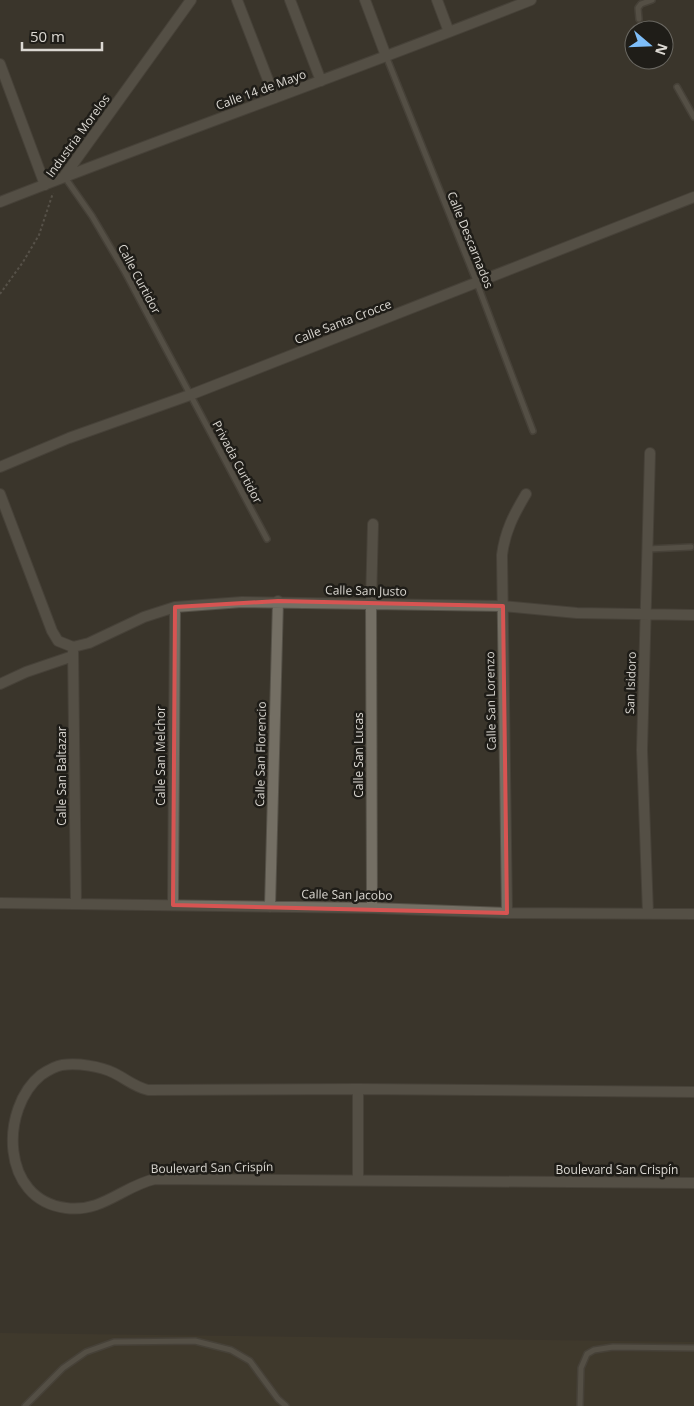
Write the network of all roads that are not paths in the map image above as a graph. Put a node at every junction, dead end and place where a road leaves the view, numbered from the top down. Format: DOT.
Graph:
graph roads {
  1 [pos="191,0"];
  2 [pos="238,0"];
  3 [pos="290,0"];
  4 [pos="366,0"];
  5 [pos="437,0"];
  6 [pos="531,0"];
  7 [pos="652,0"];
  8 [pos="510,4"];
  9 [pos="639,19"];
  10 [pos="449,32"];
  11 [pos="386,56"];
  12 [pos="0,64"];
  13 [pos="321,81"];
  14 [pos="677,86"];
  15 [pos="275,98"];
  16 [pos="694,117"];
  17 [pos="64,176"];
  18 [pos="45,184"];
  19 [pos="694,197"];
  20 [pos="0,202"];
  21 [pos="477,283"];
  22 [pos="190,395"];
  23 [pos="533,431"];
  24 [pos="650,453"];
  25 [pos="0,466"];
  26 [pos="0,494"];
  27 [pos="526,494"];
  28 [pos="373,524"];
  29 [pos="267,539"];
  30 [pos="692,547"];
  31 [pos="647,549"];
  32 [pos="278,601"];
  33 [pos="371,603"];
  34 [pos="503,606"];
  35 [pos="175,607"];
  36 [pos="646,615"];
  37 [pos="694,615"];
  38 [pos="74,652"];
  39 [pos="0,684"];
  40 [pos="0,903"];
  41 [pos="76,904"];
  42 [pos="173,906"];
  43 [pos="270,907"];
  44 [pos="372,908"];
  45 [pos="507,913"];
  46 [pos="648,913"];
  47 [pos="694,914"];
  48 [pos="358,1089"];
  49 [pos="694,1092"];
  50 [pos="358,1180"];
  51 [pos="694,1182"];
  52 [pos="694,1348"];
  53 [pos="25,1406"];
  54 [pos="286,1406"];
  55 [pos="580,1406"];
  1 -- 17 [label="street, Industria Morelos"];
  2 -- 15 [label="street"];
  3 -- 13 [label="street"];
  4 -- 11 [label="street"];
  5 -- 10 [label="street"];
  6 -- 8 [label="street, Calle 14 de Mayo"];
  7 -- 9 [label="lane"];
  8 -- 10 [label="street, Calle 14 de Mayo"];
  10 -- 11 [label="street, Calle 14 de Mayo"];
  11 -- 13 [label="street, Calle 14 de Mayo"];
  11 -- 21 [label="lane, Calle Descarnados"];
  12 -- 18 [label="street"];
  13 -- 15 [label="street, Calle 14 de Mayo"];
  14 -- 16 [label="lane"];
  15 -- 17 [label="street, Calle 14 de Mayo"];
  17 -- 18 [label="street, Calle 14 de Mayo"];
  17 -- 22 [label="lane, Calle Curtidor"];
  18 -- 20 [label="street, Calle 14 de Mayo"];
  19 -- 21 [label="street, Calle Santa Crocce"];
  21 -- 22 [label="street, Calle Santa Crocce"];
  21 -- 23 [label="lane, Calle Descarnados"];
  22 -- 25 [label="street, Calle Santa Crocce"];
  22 -- 29 [label="lane, Privada Curtidor"];
  24 -- 31 [label="street, San Isidoro"];
  26 -- 38 [label="street"];
  27 -- 34 [label="street, Calle San Lorenzo"];
  28 -- 33 [label="street, Calle San Lucas"];
  30 -- 31 [label="lane"];
  31 -- 36 [label="street, San Isidoro"];
  32 -- 33 [label="street, Calle San Justo"];
  32 -- 35 [label="street, Calle San Justo"];
  32 -- 43 [label="street, Calle San Florencio"];
  33 -- 34 [label="street, Calle San Justo"];
  33 -- 44 [label="street, Calle San Lucas"];
  34 -- 36 [label="street, Calle San Justo"];
  34 -- 45 [label="street, Calle San Lorenzo"];
  35 -- 38 [label="street, Calle San Justo"];
  35 -- 42 [label="street, Calle San Melchor"];
  36 -- 37 [label="street, Calle San Justo"];
  36 -- 46 [label="street, San Isidoro"];
  38 -- 39 [label="street, Calle San Justo"];
  38 -- 41 [label="street, Calle San Baltazar"];
  40 -- 41 [label="street, Calle San Jacobo"];
  41 -- 42 [label="street, Calle San Jacobo"];
  42 -- 43 [label="street, Calle San Jacobo"];
  43 -- 44 [label="street, Calle San Jacobo"];
  44 -- 45 [label="street, Calle San Jacobo"];
  45 -- 46 [label="street, Calle San Jacobo"];
  46 -- 47 [label="street, Calle San Jacobo"];
  48 -- 49 [label="street, Boulevard San Crispín"];
  48 -- 50 [label="street"];
  48 -- 50 [label="street, Boulevard San Crispín"];
  50 -- 51 [label="street, Boulevard San Crispín"];
  52 -- 55 [label="lane"];
  53 -- 54 [label="lane"];
}
